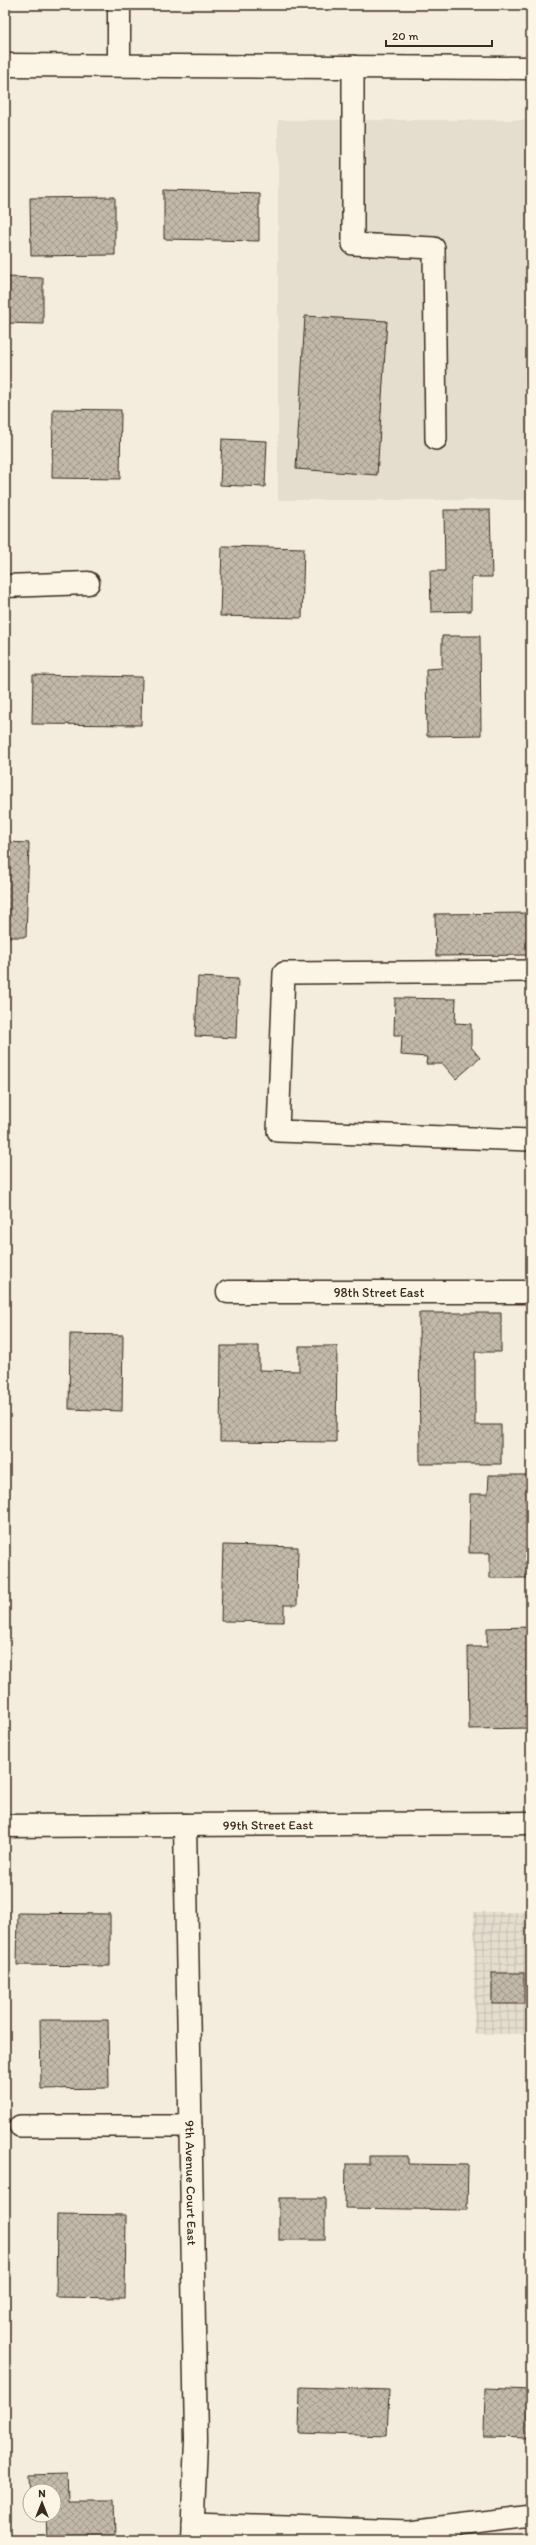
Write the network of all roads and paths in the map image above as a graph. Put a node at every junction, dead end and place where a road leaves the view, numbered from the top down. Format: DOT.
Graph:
graph roads {
  1 [pos="119,5"];
  2 [pos="5,65"];
  3 [pos="118,65"];
  4 [pos="353,66"];
  5 [pos="531,68"];
  6 [pos="436,439"];
  7 [pos="88,583"];
  8 [pos="5,586"];
  9 [pos="531,971"];
  10 [pos="530,1140"];
  11 [pos="228,1292"];
  12 [pos="531,1292"];
  13 [pos="531,1824"];
  14 [pos="185,1825"];
  15 [pos="5,1826"];
  16 [pos="20,2126"];
  17 [pos="191,2126"];
  18 [pos="531,2516"];
  19 [pos="192,2532"];
  1 -- 3 [label="street"];
  2 -- 3 [label="street"];
  3 -- 4 [label="street"];
  4 -- 5 [label="street"];
  4 -- 6 [label="lane"];
  7 -- 8 [label="street"];
  9 -- 10 [label="lane"];
  11 -- 12 [label="street, 98th Street East"];
  13 -- 14 [label="street, 99th Street East"];
  14 -- 15 [label="street, 99th Street East"];
  14 -- 17 [label="street, 9th Avenue Court East"];
  16 -- 17 [label="lane"];
  17 -- 19 [label="street, 9th Avenue Court East"];
  18 -- 19 [label="lane"];
}
